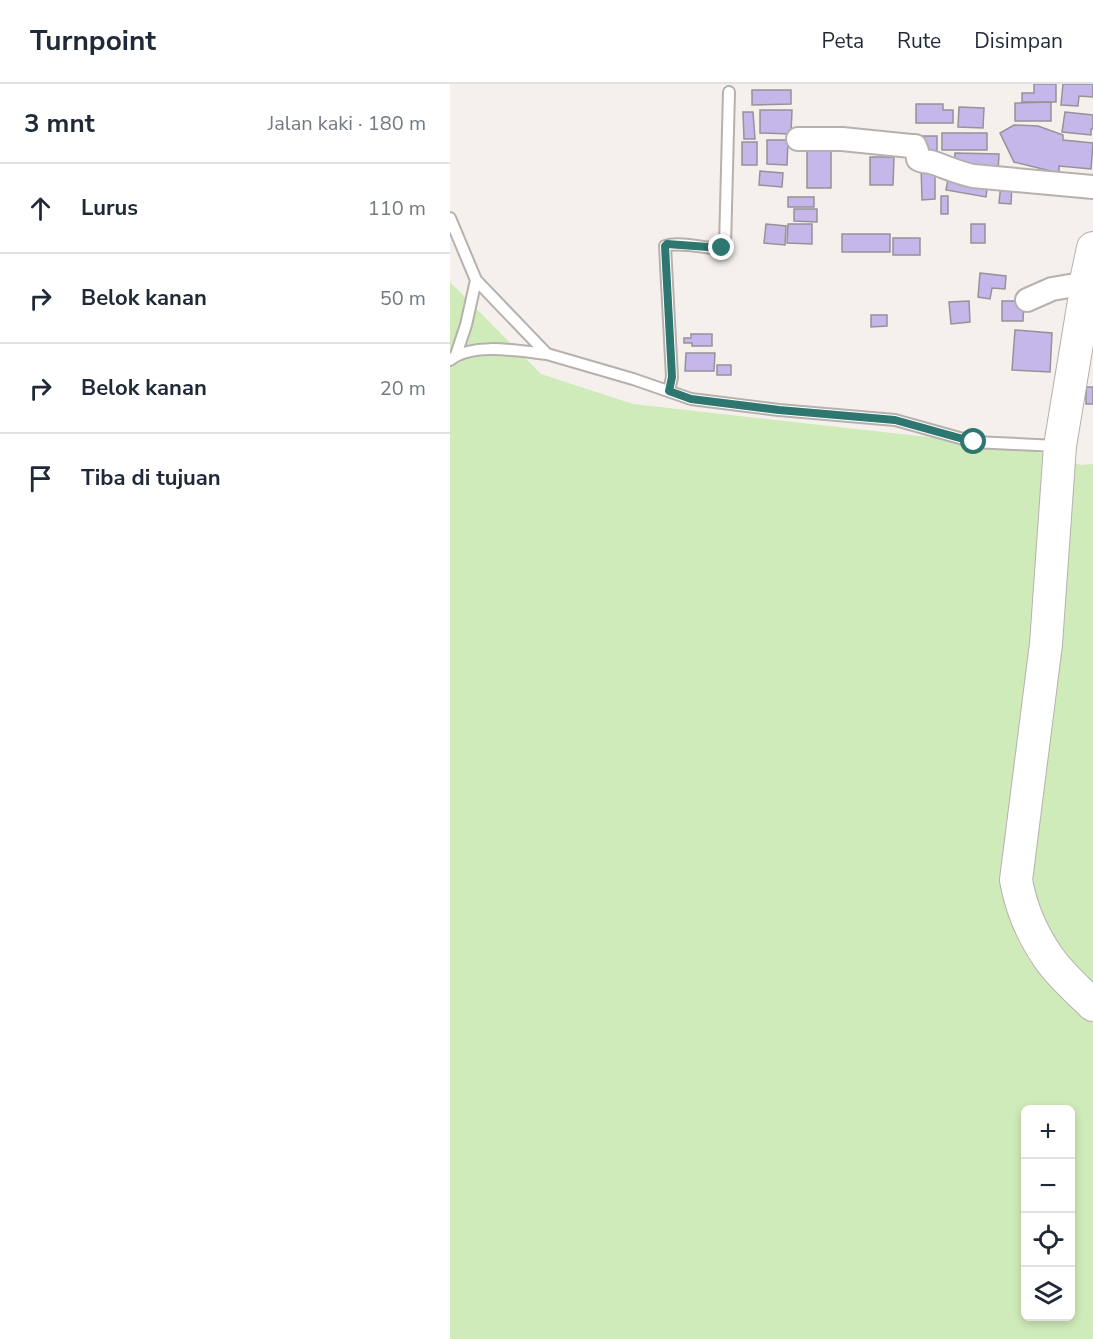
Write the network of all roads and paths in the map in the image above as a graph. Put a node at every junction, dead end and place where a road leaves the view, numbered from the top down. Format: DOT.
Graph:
graph roads {
  1 [pos="729,92"];
  2 [pos="798,139"];
  3 [pos="1093,187"];
  4 [pos="450,218"];
  5 [pos="1093,248"];
  6 [pos="476,280"];
  7 [pos="1087,283"];
  8 [pos="1027,300"];
  9 [pos="547,354"];
  10 [pos="453,358"];
  11 [pos="669,391"];
  12 [pos="1060,446"];
  13 [pos="1093,1005"];
  1 -- 11 [label="lane"];
  2 -- 3 [label="street"];
  4 -- 6 [label="lane"];
  5 -- 7 [label="main road"];
  6 -- 9 [label="lane"];
  6 -- 10 [label="lane"];
  7 -- 8 [label="street"];
  7 -- 12 [label="main road"];
  9 -- 10 [label="lane"];
  9 -- 11 [label="lane"];
  11 -- 12 [label="lane"];
  12 -- 13 [label="main road"];
}
